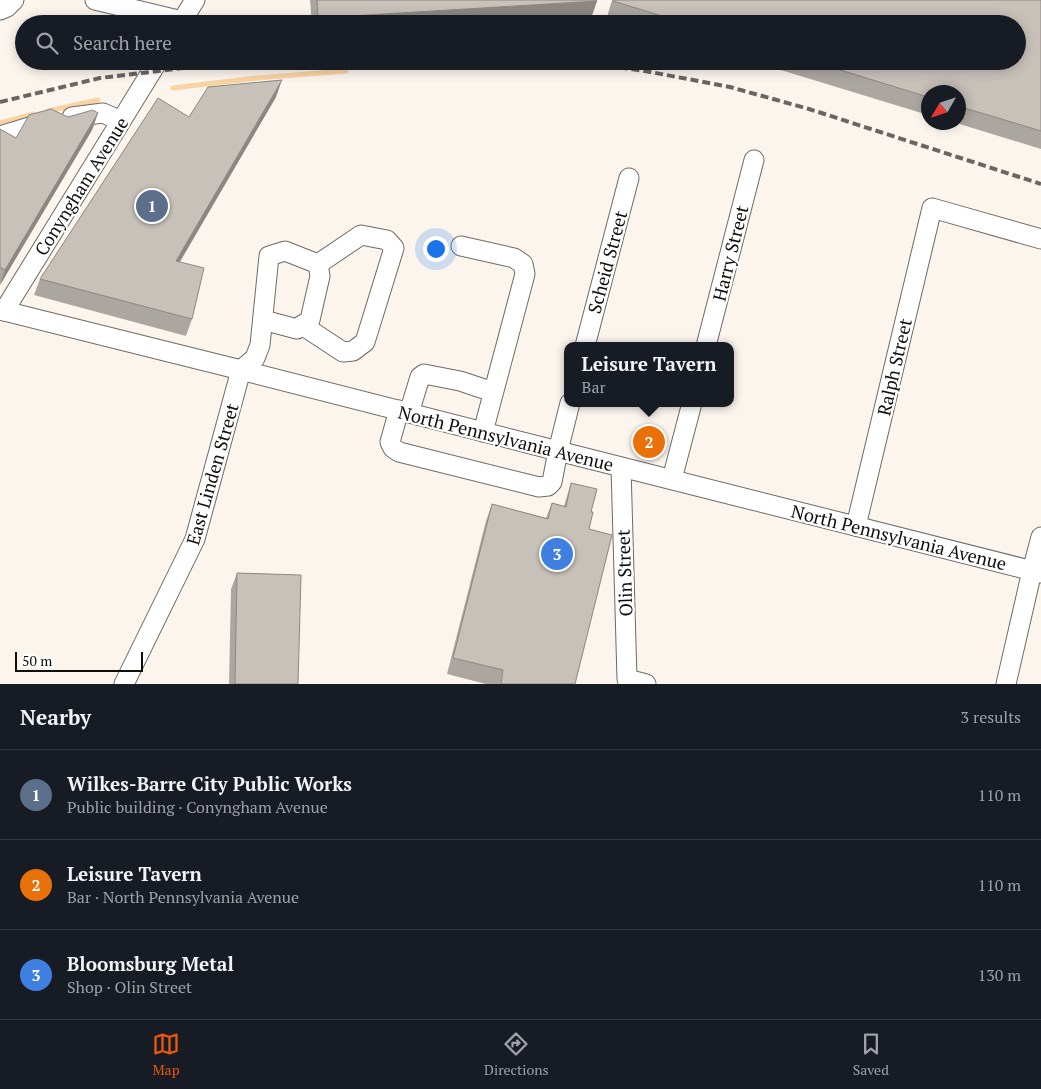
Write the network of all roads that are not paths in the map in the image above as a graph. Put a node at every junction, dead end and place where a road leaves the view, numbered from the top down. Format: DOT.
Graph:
graph roads {
  1 [pos="14,0"];
  2 [pos="95,0"];
  3 [pos="194,0"];
  4 [pos="0,10"];
  5 [pos="154,15"];
  6 [pos="185,15"];
  7 [pos="153,70"];
  8 [pos="122,121"];
  9 [pos="0,136"];
  10 [pos="754,160"];
  11 [pos="629,178"];
  12 [pos="1041,239"];
  13 [pos="461,246"];
  14 [pos="318,264"];
  15 [pos="2,310"];
  16 [pos="262,320"];
  17 [pos="302,325"];
  18 [pos="586,342"];
  19 [pos="707,342"];
  20 [pos="241,370"];
  21 [pos="493,392"];
  22 [pos="569,407"];
  23 [pos="691,407"];
  24 [pos="404,411"];
  25 [pos="483,432"];
  26 [pos="558,451"];
  27 [pos="621,467"];
  28 [pos="672,479"];
  29 [pos="856,526"];
  30 [pos="1041,536"];
  31 [pos="1036,572"];
  32 [pos="124,684"];
  33 [pos="646,684"];
  34 [pos="1006,684"];
  1 -- 4 [label="street"];
  2 -- 5 [label="street"];
  3 -- 6 [label="street"];
  7 -- 8 [label="street, Conyngham Avenue"];
  8 -- 9 [label="street"];
  8 -- 15 [label="street, Conyngham Avenue"];
  10 -- 19 [label="street, Harry Street"];
  11 -- 18 [label="street, Scheid Street"];
  12 -- 29 [label="street, Ralph Street"];
  13 -- 21 [label="street"];
  14 -- 16 [label="street"];
  14 -- 17 [label="street"];
  14 -- 17 [label="street"];
  15 -- 20 [label="street, North Pennsylvania Avenue"];
  16 -- 17 [label="street"];
  16 -- 20 [label="street"];
  20 -- 24 [label="street, North Pennsylvania Avenue"];
  20 -- 32 [label="street, East Linden Street"];
  21 -- 24 [label="street"];
  21 -- 25 [label="street"];
  22 -- 26 [label="street"];
  23 -- 28 [label="street"];
  24 -- 25 [label="street, North Pennsylvania Avenue"];
  24 -- 26 [label="street"];
  25 -- 26 [label="street, North Pennsylvania Avenue"];
  26 -- 27 [label="street, North Pennsylvania Avenue"];
  27 -- 28 [label="street, North Pennsylvania Avenue"];
  27 -- 33 [label="street, Olin Street"];
  28 -- 29 [label="street, North Pennsylvania Avenue"];
  29 -- 31 [label="street, North Pennsylvania Avenue"];
  30 -- 31 [label="street"];
  31 -- 34 [label="street"];
}
